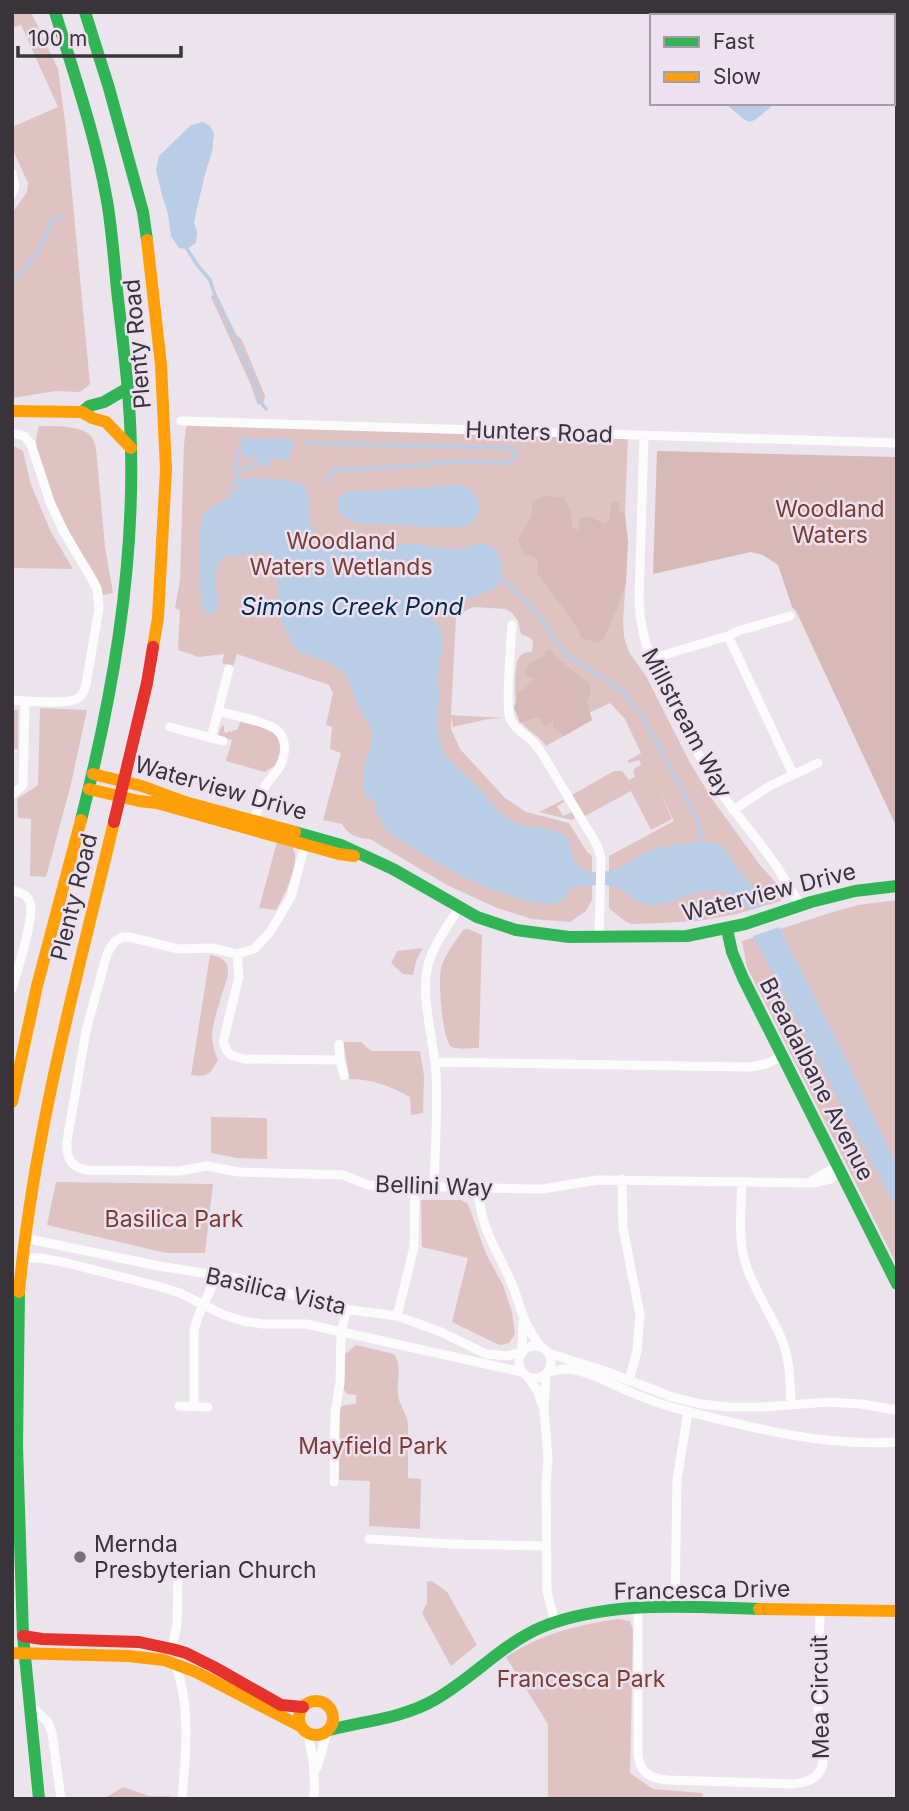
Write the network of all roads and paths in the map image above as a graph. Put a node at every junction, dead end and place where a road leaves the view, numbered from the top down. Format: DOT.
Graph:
graph roads {
  1 [pos="55,12"];
  2 [pos="85,12"];
  3 [pos="12,173"];
  4 [pos="12,194"];
  5 [pos="128,388"];
  6 [pos="12,411"];
  7 [pos="82,412"];
  8 [pos="181,421"];
  9 [pos="12,433"];
  10 [pos="644,435"];
  11 [pos="897,443"];
  12 [pos="131,448"];
  13 [pos="790,616"];
  14 [pos="512,625"];
  15 [pos="728,636"];
  16 [pos="650,659"];
  17 [pos="229,669"];
  18 [pos="12,700"];
  19 [pos="25,701"];
  20 [pos="218,711"];
  21 [pos="170,727"];
  22 [pos="211,738"];
  23 [pos="223,741"];
  24 [pos="818,763"];
  25 [pos="93,774"];
  26 [pos="793,775"];
  27 [pos="124,781"];
  28 [pos="89,789"];
  29 [pos="12,795"];
  30 [pos="120,797"];
  31 [pos="733,810"];
  32 [pos="253,825"];
  33 [pos="306,840"];
  34 [pos="897,886"];
  35 [pos="12,891"];
  36 [pos="801,906"];
  37 [pos="459,908"];
  38 [pos="727,929"];
  39 [pos="599,937"];
  40 [pos="237,954"];
  41 [pos="12,989"];
  42 [pos="339,1044"];
  43 [pos="783,1056"];
  44 [pos="340,1060"];
  45 [pos="435,1062"];
  46 [pos="344,1076"];
  47 [pos="12,1102"];
  48 [pos="839,1170"];
  49 [pos="622,1180"];
  50 [pos="742,1182"];
  51 [pos="415,1187"];
  52 [pos="434,1188"];
  53 [pos="478,1188"];
  54 [pos="24,1238"];
  55 [pos="23,1258"];
  56 [pos="215,1274"];
  57 [pos="897,1284"];
  58 [pos="202,1304"];
  59 [pos="347,1309"];
  60 [pos="397,1316"];
  61 [pos="523,1320"];
  62 [pos="341,1332"];
  63 [pos="544,1350"];
  64 [pos="522,1352"];
  65 [pos="546,1374"];
  66 [pos="525,1375"];
  67 [pos="629,1381"];
  68 [pos="791,1403"];
  69 [pos="179,1406"];
  70 [pos="194,1406"];
  71 [pos="208,1407"];
  72 [pos="544,1409"];
  73 [pos="897,1410"];
  74 [pos="688,1412"];
  75 [pos="897,1442"];
  76 [pos="334,1482"];
  77 [pos="369,1539"];
  78 [pos="546,1546"];
  79 [pos="178,1578"];
  80 [pos="638,1608"];
  81 [pos="675,1608"];
  82 [pos="820,1610"];
  83 [pos="897,1611"];
  84 [pos="555,1623"];
  85 [pos="18,1636"];
  86 [pos="172,1649"];
  87 [pos="18,1653"];
  88 [pos="175,1663"];
  89 [pos="196,1672"];
  90 [pos="183,1689"];
  91 [pos="30,1704"];
  92 [pos="303,1707"];
  93 [pos="332,1711"];
  94 [pos="368,1722"];
  95 [pos="304,1729"];
  96 [pos="328,1731"];
  97 [pos="315,1777"];
  98 [pos="39,1799"];
  99 [pos="61,1799"];
  100 [pos="182,1799"];
  101 [pos="314,1799"];
  1 -- 5 [label="main road, Plenty Road"];
  2 -- 27 [label="main road, Plenty Road"];
  3 -- 4 [label="street"];
  5 -- 7 [label="main road"];
  5 -- 12 [label="main road, Plenty Road"];
  6 -- 7 [label="main road"];
  7 -- 12 [label="main road"];
  8 -- 10 [label="street, Hunters Road"];
  9 -- 19 [label="street"];
  10 -- 11 [label="street, Hunters Road"];
  10 -- 16 [label="street, Millstream Way"];
  12 -- 25 [label="main road, Plenty Road"];
  13 -- 15 [label="street"];
  14 -- 39 [label="street"];
  15 -- 16 [label="street"];
  15 -- 26 [label="street"];
  16 -- 31 [label="street, Millstream Way"];
  17 -- 20 [label="street"];
  18 -- 19 [label="street"];
  19 -- 29 [label="street"];
  20 -- 22 [label="street"];
  20 -- 32 [label="street"];
  21 -- 22 [label="street"];
  22 -- 23 [label="street"];
  24 -- 26 [label="street"];
  25 -- 27 [label="main road, Waterview Drive"];
  25 -- 28 [label="main road, Plenty Road"];
  26 -- 31 [label="street"];
  27 -- 30 [label="main road, Plenty Road"];
  27 -- 32 [label="main road, Waterview Drive"];
  28 -- 30 [label="main road, Waterview Drive"];
  28 -- 47 [label="main road, Plenty Road"];
  30 -- 32 [label="main road, Waterview Drive"];
  30 -- 54 [label="main road, Plenty Road"];
  31 -- 36 [label="street, Millstream Way"];
  32 -- 33 [label="main road, Waterview Drive"];
  33 -- 37 [label="main road, Waterview Drive"];
  33 -- 40 [label="street"];
  34 -- 36 [label="main road, Waterview Drive"];
  35 -- 41 [label="street"];
  36 -- 38 [label="main road, Waterview Drive"];
  37 -- 39 [label="main road, Waterview Drive"];
  37 -- 45 [label="street"];
  38 -- 39 [label="main road, Waterview Drive"];
  38 -- 43 [label="main road, Breadalbane Avenue"];
  40 -- 44 [label="street"];
  40 -- 51 [label="street, Bellini Way"];
  42 -- 44 [label="street"];
  43 -- 45 [label="street"];
  43 -- 48 [label="main road, Breadalbane Avenue"];
  44 -- 46 [label="street"];
  45 -- 52 [label="street"];
  48 -- 50 [label="street, Bellini Way"];
  48 -- 57 [label="main road, Breadalbane Avenue"];
  49 -- 50 [label="street, Bellini Way"];
  49 -- 53 [label="street, Bellini Way"];
  49 -- 67 [label="street"];
  50 -- 68 [label="street"];
  51 -- 52 [label="street, Bellini Way"];
  51 -- 60 [label="street"];
  52 -- 53 [label="street, Bellini Way"];
  53 -- 61 [label="street"];
  54 -- 55 [label="main road, Plenty Road"];
  54 -- 56 [label="street, Basilica Vista"];
  55 -- 58 [label="street, Basilica Vista"];
  55 -- 85 [label="main road, Plenty Road"];
  56 -- 58 [label="street"];
  56 -- 59 [label="street, Basilica Vista"];
  58 -- 62 [label="street, Basilica Vista"];
  58 -- 70 [label="street"];
  59 -- 60 [label="street, Basilica Vista"];
  59 -- 62 [label="street"];
  60 -- 64 [label="street, Basilica Vista"];
  61 -- 63 [label="street"];
  61 -- 64 [label="street"];
  62 -- 66 [label="street, Basilica Vista"];
  62 -- 76 [label="street"];
  63 -- 64 [label="street"];
  63 -- 65 [label="street"];
  63 -- 67 [label="street"];
  64 -- 66 [label="street"];
  65 -- 66 [label="street"];
  65 -- 72 [label="street"];
  65 -- 74 [label="street"];
  66 -- 72 [label="street"];
  67 -- 68 [label="street"];
  68 -- 73 [label="street"];
  69 -- 70 [label="street"];
  70 -- 71 [label="street"];
  72 -- 78 [label="street"];
  74 -- 75 [label="street"];
  74 -- 81 [label="street"];
  77 -- 78 [label="street"];
  78 -- 84 [label="street"];
  79 -- 86 [label="street"];
  80 -- 81 [label="main road, Francesca Drive"];
  80 -- 82 [label="street, Mea Circuit"];
  80 -- 84 [label="main road, Francesca Drive"];
  81 -- 82 [label="main road, Francesca Drive"];
  82 -- 83 [label="main road, Francesca Drive"];
  84 -- 94 [label="main road, Francesca Drive"];
  85 -- 86 [label="main road"];
  85 -- 87 [label="main road, Plenty Road"];
  86 -- 92 [label="main road"];
  87 -- 88 [label="main road"];
  87 -- 91 [label="main road, Plenty Road"];
  88 -- 89 [label="main road"];
  88 -- 90 [label="street"];
  89 -- 90 [label="street"];
  89 -- 95 [label="main road"];
  90 -- 100 [label="street"];
  91 -- 98 [label="main road, Plenty Road"];
  91 -- 99 [label="street"];
  92 -- 93 [label="main road"];
  92 -- 95 [label="main road"];
  93 -- 94 [label="main road"];
  93 -- 96 [label="main road"];
  94 -- 96 [label="main road, Francesca Drive"];
  95 -- 96 [label="main road"];
  95 -- 97 [label="street"];
  96 -- 97 [label="street"];
  97 -- 101 [label="street"];
}
